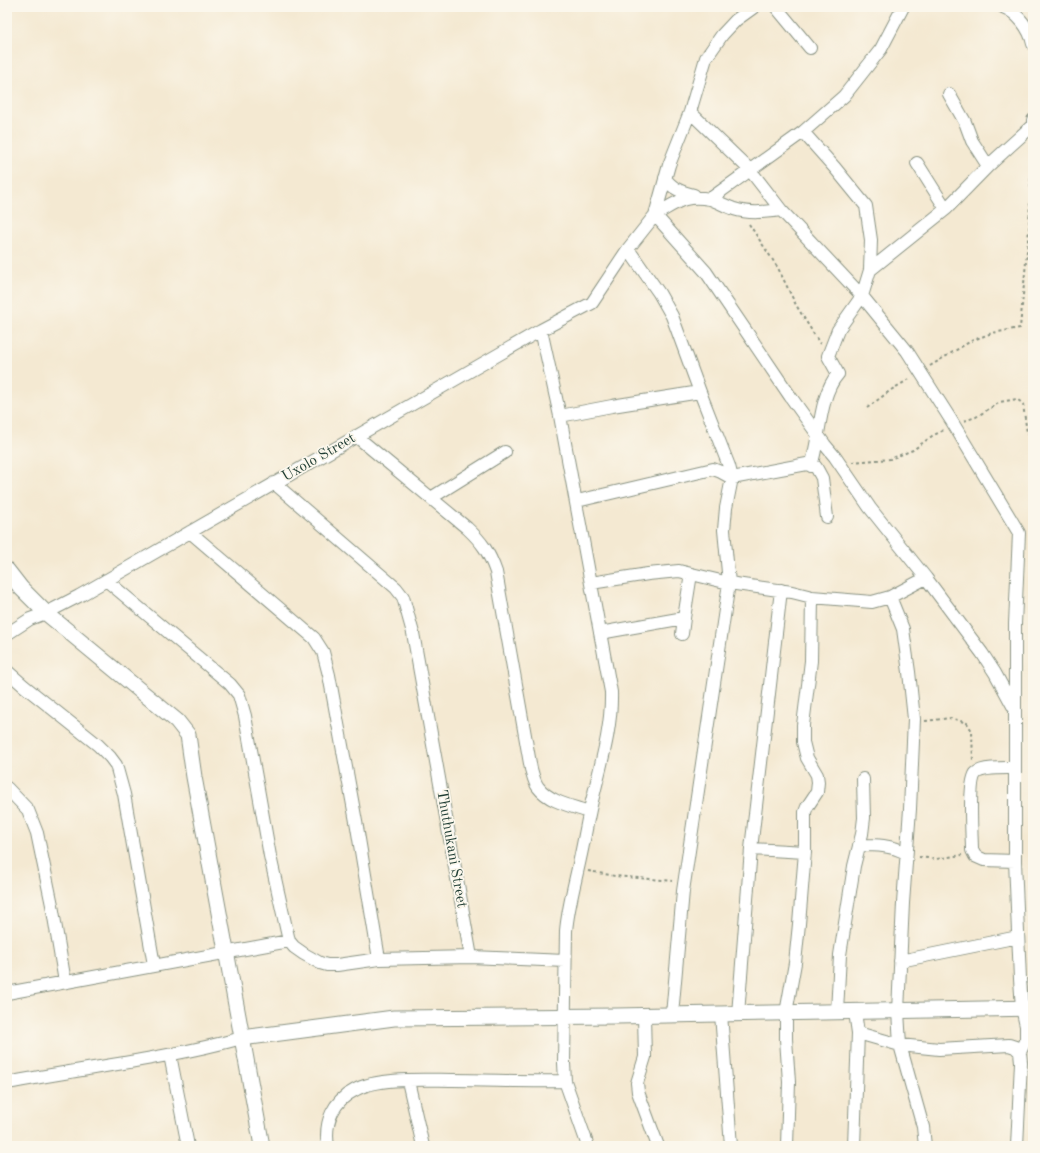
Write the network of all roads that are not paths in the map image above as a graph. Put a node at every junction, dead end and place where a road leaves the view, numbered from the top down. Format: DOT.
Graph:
graph roads {
  1 [pos="754,7"];
  2 [pos="776,7"];
  3 [pos="903,7"];
  4 [pos="1003,7"];
  5 [pos="1033,44"];
  6 [pos="810,48"];
  7 [pos="949,94"];
  8 [pos="690,112"];
  9 [pos="1033,120"];
  10 [pos="1033,125"];
  11 [pos="803,132"];
  12 [pos="917,163"];
  13 [pos="988,166"];
  14 [pos="750,170"];
  15 [pos="665,178"];
  16 [pos="698,196"];
  17 [pos="710,199"];
  18 [pos="946,209"];
  19 [pos="781,210"];
  20 [pos="655,215"];
  21 [pos="628,249"];
  22 [pos="870,270"];
  23 [pos="862,296"];
  24 [pos="541,330"];
  25 [pos="700,392"];
  26 [pos="560,416"];
  27 [pos="818,434"];
  28 [pos="356,436"];
  29 [pos="505,452"];
  30 [pos="812,466"];
  31 [pos="732,478"];
  32 [pos="274,483"];
  33 [pos="431,498"];
  34 [pos="577,501"];
  35 [pos="828,517"];
  36 [pos="190,532"];
  37 [pos="7,570"];
  38 [pos="691,574"];
  39 [pos="926,578"];
  40 [pos="106,580"];
  41 [pos="591,583"];
  42 [pos="730,583"];
  43 [pos="781,590"];
  44 [pos="890,596"];
  45 [pos="812,597"];
  46 [pos="46,613"];
  47 [pos="684,618"];
  48 [pos="600,633"];
  49 [pos="7,634"];
  50 [pos="682,634"];
  51 [pos="7,670"];
  52 [pos="1015,710"];
  53 [pos="1015,768"];
  54 [pos="863,779"];
  55 [pos="7,788"];
  56 [pos="589,812"];
  57 [pos="859,845"];
  58 [pos="751,849"];
  59 [pos="805,852"];
  60 [pos="906,852"];
  61 [pos="1015,861"];
  62 [pos="1018,936"];
  63 [pos="289,941"];
  64 [pos="227,952"];
  65 [pos="471,957"];
  66 [pos="379,959"];
  67 [pos="565,960"];
  68 [pos="900,961"];
  69 [pos="154,965"];
  70 [pos="65,982"];
  71 [pos="7,993"];
  72 [pos="1028,1008"];
  73 [pos="898,1011"];
  74 [pos="838,1012"];
  75 [pos="855,1012"];
  76 [pos="786,1013"];
  77 [pos="722,1014"];
  78 [pos="738,1014"];
  79 [pos="644,1016"];
  80 [pos="672,1016"];
  81 [pos="564,1017"];
  82 [pos="858,1033"];
  83 [pos="242,1038"];
  84 [pos="900,1045"];
  85 [pos="1020,1052"];
  86 [pos="170,1055"];
  87 [pos="408,1081"];
  88 [pos="565,1081"];
  89 [pos="7,1083"];
  90 [pos="188,1146"];
  91 [pos="262,1146"];
  92 [pos="328,1146"];
  93 [pos="423,1146"];
  94 [pos="588,1146"];
  95 [pos="658,1146"];
  96 [pos="731,1146"];
  97 [pos="787,1146"];
  98 [pos="854,1146"];
  99 [pos="925,1146"];
  100 [pos="1017,1146"];
  1 -- 8 [label="street"];
  2 -- 6 [label="street"];
  3 -- 11 [label="street"];
  4 -- 5 [label="street"];
  7 -- 13 [label="street"];
  8 -- 14 [label="street"];
  8 -- 15 [label="street"];
  9 -- 10 [label="street"];
  10 -- 13 [label="street"];
  11 -- 14 [label="street"];
  11 -- 22 [label="street"];
  12 -- 18 [label="street"];
  13 -- 18 [label="street"];
  14 -- 17 [label="street"];
  14 -- 19 [label="street"];
  15 -- 16 [label="street"];
  15 -- 20 [label="street"];
  16 -- 17 [label="street"];
  16 -- 20 [label="street"];
  17 -- 19 [label="street"];
  18 -- 22 [label="street"];
  19 -- 23 [label="street"];
  20 -- 21 [label="street"];
  20 -- 27 [label="street"];
  21 -- 24 [label="street, Uxolo Street"];
  21 -- 25 [label="street"];
  22 -- 23 [label="street"];
  23 -- 27 [label="street"];
  23 -- 52 [label="street"];
  24 -- 26 [label="street"];
  24 -- 28 [label="street, Uxolo Street"];
  25 -- 26 [label="street"];
  25 -- 31 [label="street"];
  26 -- 34 [label="street"];
  27 -- 30 [label="street"];
  27 -- 39 [label="street"];
  28 -- 32 [label="street, Uxolo Street"];
  28 -- 33 [label="street"];
  29 -- 33 [label="street"];
  30 -- 31 [label="street"];
  30 -- 35 [label="street"];
  31 -- 34 [label="street"];
  31 -- 42 [label="street"];
  32 -- 36 [label="street, Uxolo Street"];
  32 -- 65 [label="street, Thuthukani Street"];
  33 -- 56 [label="street"];
  34 -- 41 [label="street"];
  36 -- 40 [label="street, Uxolo Street"];
  36 -- 66 [label="street"];
  37 -- 46 [label="street"];
  38 -- 41 [label="street"];
  38 -- 42 [label="street"];
  38 -- 47 [label="street"];
  39 -- 44 [label="street"];
  39 -- 52 [label="street"];
  40 -- 46 [label="street, Uxolo Street"];
  40 -- 63 [label="street"];
  41 -- 48 [label="street"];
  42 -- 43 [label="street"];
  42 -- 80 [label="street"];
  43 -- 45 [label="street"];
  43 -- 58 [label="street"];
  44 -- 45 [label="street"];
  44 -- 60 [label="street"];
  45 -- 59 [label="street"];
  46 -- 49 [label="street, Uxolo Street"];
  46 -- 64 [label="street"];
  47 -- 48 [label="street"];
  47 -- 50 [label="street"];
  48 -- 56 [label="street"];
  51 -- 69 [label="street"];
  52 -- 53 [label="street"];
  53 -- 61 [label="street"];
  53 -- 61 [label="street"];
  54 -- 57 [label="street"];
  55 -- 70 [label="street"];
  56 -- 67 [label="street"];
  57 -- 60 [label="street"];
  57 -- 74 [label="street"];
  58 -- 59 [label="street"];
  58 -- 78 [label="street"];
  59 -- 76 [label="street"];
  60 -- 68 [label="street"];
  61 -- 62 [label="street"];
  62 -- 68 [label="street"];
  62 -- 72 [label="street"];
  63 -- 64 [label="street"];
  63 -- 66 [label="street"];
  64 -- 69 [label="street"];
  64 -- 83 [label="street"];
  65 -- 66 [label="street"];
  65 -- 67 [label="street"];
  67 -- 81 [label="street"];
  68 -- 73 [label="street"];
  69 -- 70 [label="street"];
  70 -- 71 [label="street"];
  72 -- 73 [label="street"];
  72 -- 85 [label="street"];
  73 -- 75 [label="street"];
  73 -- 84 [label="street"];
  74 -- 75 [label="street"];
  74 -- 76 [label="street"];
  75 -- 82 [label="street"];
  76 -- 78 [label="street"];
  76 -- 97 [label="street"];
  77 -- 78 [label="street"];
  77 -- 80 [label="street"];
  77 -- 96 [label="street"];
  79 -- 80 [label="street"];
  79 -- 81 [label="street"];
  79 -- 95 [label="street"];
  81 -- 83 [label="street"];
  81 -- 88 [label="street"];
  82 -- 84 [label="street"];
  82 -- 98 [label="street"];
  83 -- 86 [label="street"];
  83 -- 91 [label="street"];
  84 -- 85 [label="street"];
  84 -- 99 [label="street"];
  85 -- 100 [label="street"];
  86 -- 89 [label="street"];
  86 -- 90 [label="street"];
  87 -- 88 [label="street"];
  87 -- 92 [label="street"];
  87 -- 93 [label="street"];
  88 -- 94 [label="street"];
}
